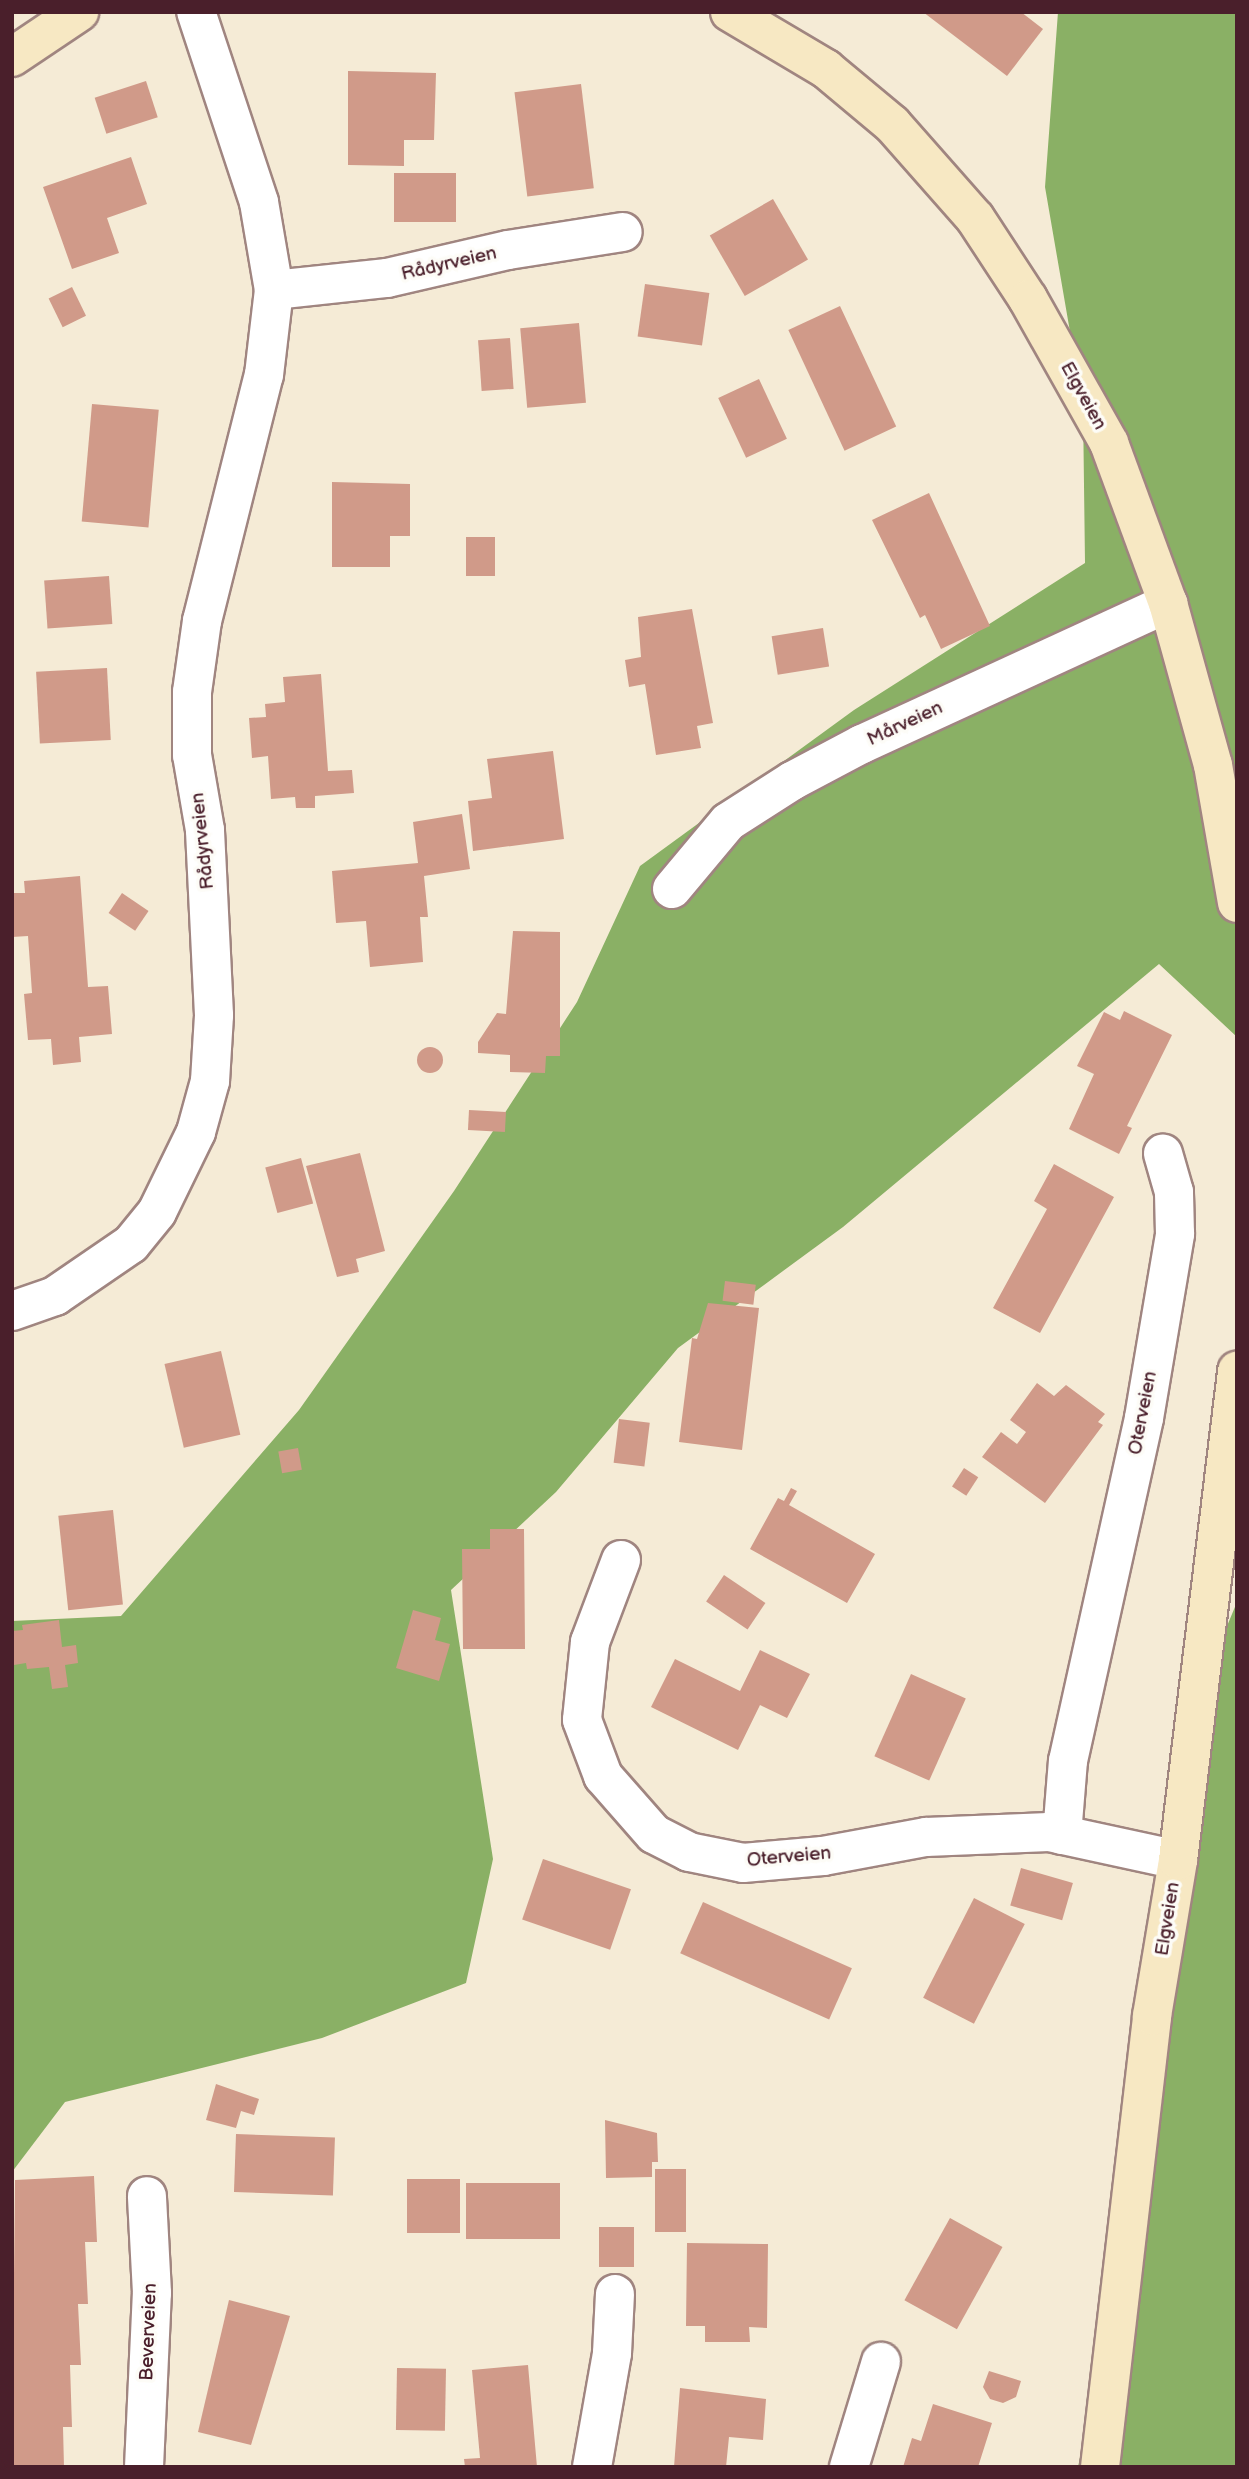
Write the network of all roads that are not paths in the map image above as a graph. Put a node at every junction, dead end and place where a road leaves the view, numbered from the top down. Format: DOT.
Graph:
graph roads {
  1 [pos="79,12"];
  2 [pos="196,12"];
  3 [pos="730,12"];
  4 [pos="12,57"];
  5 [pos="623,232"];
  6 [pos="274,290"];
  7 [pos="1168,603"];
  8 [pos="671,889"];
  9 [pos="1237,902"];
  10 [pos="1163,1154"];
  11 [pos="12,1311"];
  12 [pos="1237,1371"];
  13 [pos="621,1560"];
  14 [pos="1062,1835"];
  15 [pos="1178,1860"];
  16 [pos="147,2196"];
  17 [pos="615,2294"];
  18 [pos="881,2362"];
  19 [pos="143,2466"];
  20 [pos="592,2467"];
  21 [pos="849,2467"];
  22 [pos="1101,2467"];
  1 -- 4 [label="main road"];
  2 -- 6 [label="street, Rådyrveien"];
  3 -- 7 [label="main road, Elgveien"];
  5 -- 6 [label="street, Rådyrveien"];
  6 -- 11 [label="street, Rådyrveien"];
  7 -- 8 [label="street, Mårveien"];
  7 -- 9 [label="main road, Elgveien"];
  10 -- 14 [label="street, Oterveien"];
  12 -- 15 [label="main road, Elgveien"];
  13 -- 14 [label="street, Oterveien"];
  14 -- 15 [label="street, Oterveien"];
  15 -- 22 [label="main road, Elgveien"];
  16 -- 19 [label="street, Beverveien"];
  17 -- 20 [label="street"];
  18 -- 21 [label="street"];
}
